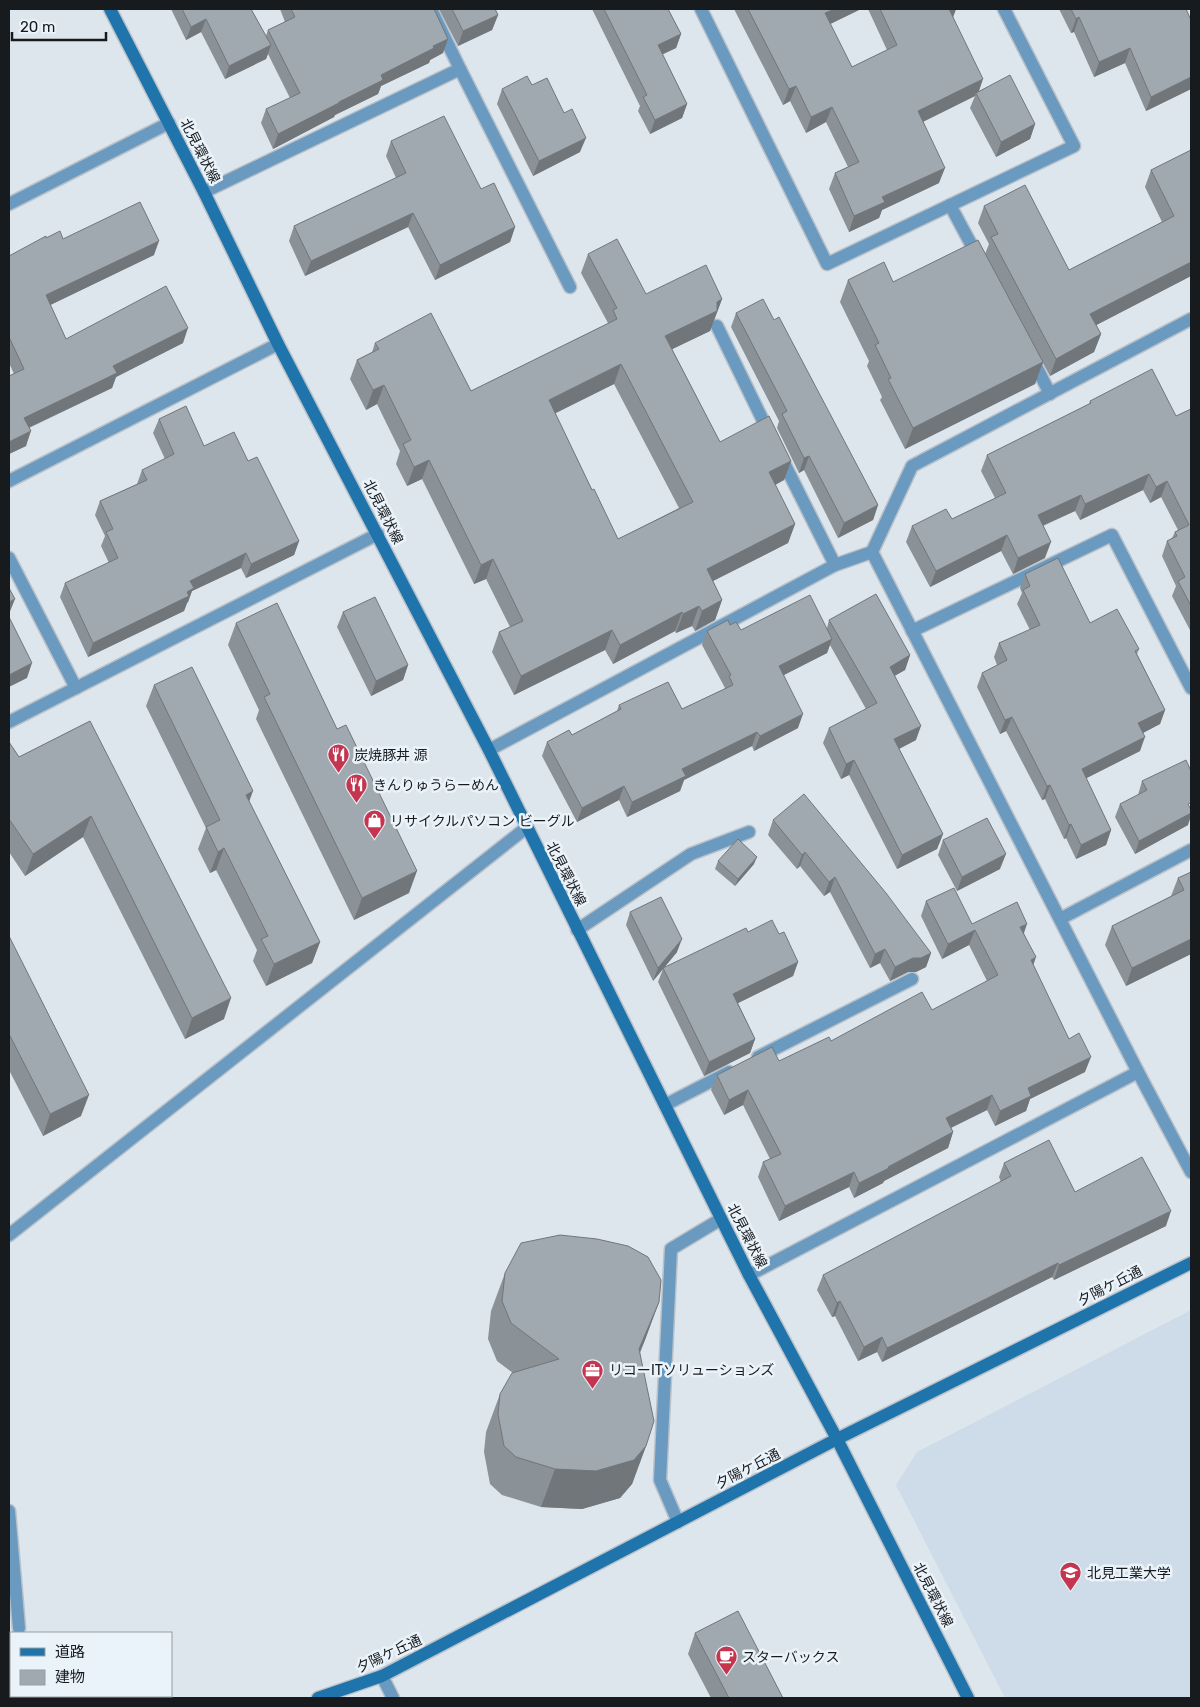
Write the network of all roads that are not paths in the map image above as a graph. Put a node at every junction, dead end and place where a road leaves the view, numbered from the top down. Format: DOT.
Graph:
graph roads {
  1 [pos="110,9"];
  2 [pos="431,9"];
  3 [pos="700,9"];
  4 [pos="1004,9"];
  5 [pos="460,69"];
  6 [pos="169,123"];
  7 [pos="204,192"];
  8 [pos="9,204"];
  9 [pos="950,205"];
  10 [pos="987,274"];
  11 [pos="570,287"];
  12 [pos="1191,319"];
  13 [pos="717,326"];
  14 [pos="278,344"];
  15 [pos="1028,351"];
  16 [pos="1050,394"];
  17 [pos="9,481"];
  18 [pos="378,534"];
  19 [pos="872,552"];
  20 [pos="9,558"];
  21 [pos="835,565"];
  22 [pos="912,631"];
  23 [pos="76,688"];
  24 [pos="1191,688"];
  25 [pos="9,722"];
  26 [pos="489,750"];
  27 [pos="526,828"];
  28 [pos="749,832"];
  29 [pos="1191,850"];
  30 [pos="1060,919"];
  31 [pos="577,930"];
  32 [pos="912,979"];
  33 [pos="1138,1072"];
  34 [pos="665,1105"];
  35 [pos="1191,1172"];
  36 [pos="721,1219"];
  37 [pos="9,1235"];
  38 [pos="1191,1263"];
  39 [pos="749,1275"];
  40 [pos="837,1439"];
  41 [pos="9,1511"];
  42 [pos="678,1522"];
  43 [pos="19,1628"];
  44 [pos="382,1676"];
  45 [pos="318,1698"];
  46 [pos="393,1698"];
  47 [pos="968,1698"];
  1 -- 6 [label="main road, 北見環状線"];
  2 -- 5 [label="street"];
  3 -- 9 [label="street"];
  4 -- 9 [label="street"];
  5 -- 7 [label="street"];
  5 -- 11 [label="street"];
  6 -- 7 [label="main road, 北見環状線"];
  6 -- 8 [label="street"];
  7 -- 14 [label="main road, 北見環状線"];
  9 -- 10 [label="street"];
  12 -- 16 [label="street"];
  13 -- 21 [label="street"];
  14 -- 17 [label="street"];
  14 -- 18 [label="main road, 北見環状線"];
  15 -- 16 [label="street"];
  16 -- 19 [label="street"];
  18 -- 23 [label="street"];
  18 -- 26 [label="main road, 北見環状線"];
  19 -- 21 [label="street"];
  19 -- 22 [label="street"];
  20 -- 23 [label="street"];
  21 -- 26 [label="street"];
  22 -- 24 [label="street"];
  22 -- 30 [label="street"];
  23 -- 25 [label="street"];
  26 -- 27 [label="main road, 北見環状線"];
  27 -- 31 [label="main road, 北見環状線"];
  27 -- 37 [label="street"];
  28 -- 31 [label="street"];
  29 -- 30 [label="street"];
  30 -- 33 [label="street"];
  31 -- 34 [label="main road, 北見環状線"];
  32 -- 34 [label="street"];
  33 -- 35 [label="street"];
  33 -- 39 [label="street"];
  34 -- 36 [label="main road, 北見環状線"];
  36 -- 39 [label="main road, 北見環状線"];
  36 -- 42 [label="street"];
  38 -- 40 [label="main road, 夕陽ケ丘通"];
  39 -- 40 [label="main road, 北見環状線"];
  40 -- 42 [label="main road, 夕陽ケ丘通"];
  40 -- 47 [label="main road, 北見環状線"];
  41 -- 43 [label="street"];
  42 -- 44 [label="main road, 夕陽ケ丘通"];
  44 -- 45 [label="main road, 夕陽ケ丘通"];
  44 -- 46 [label="street"];
}
